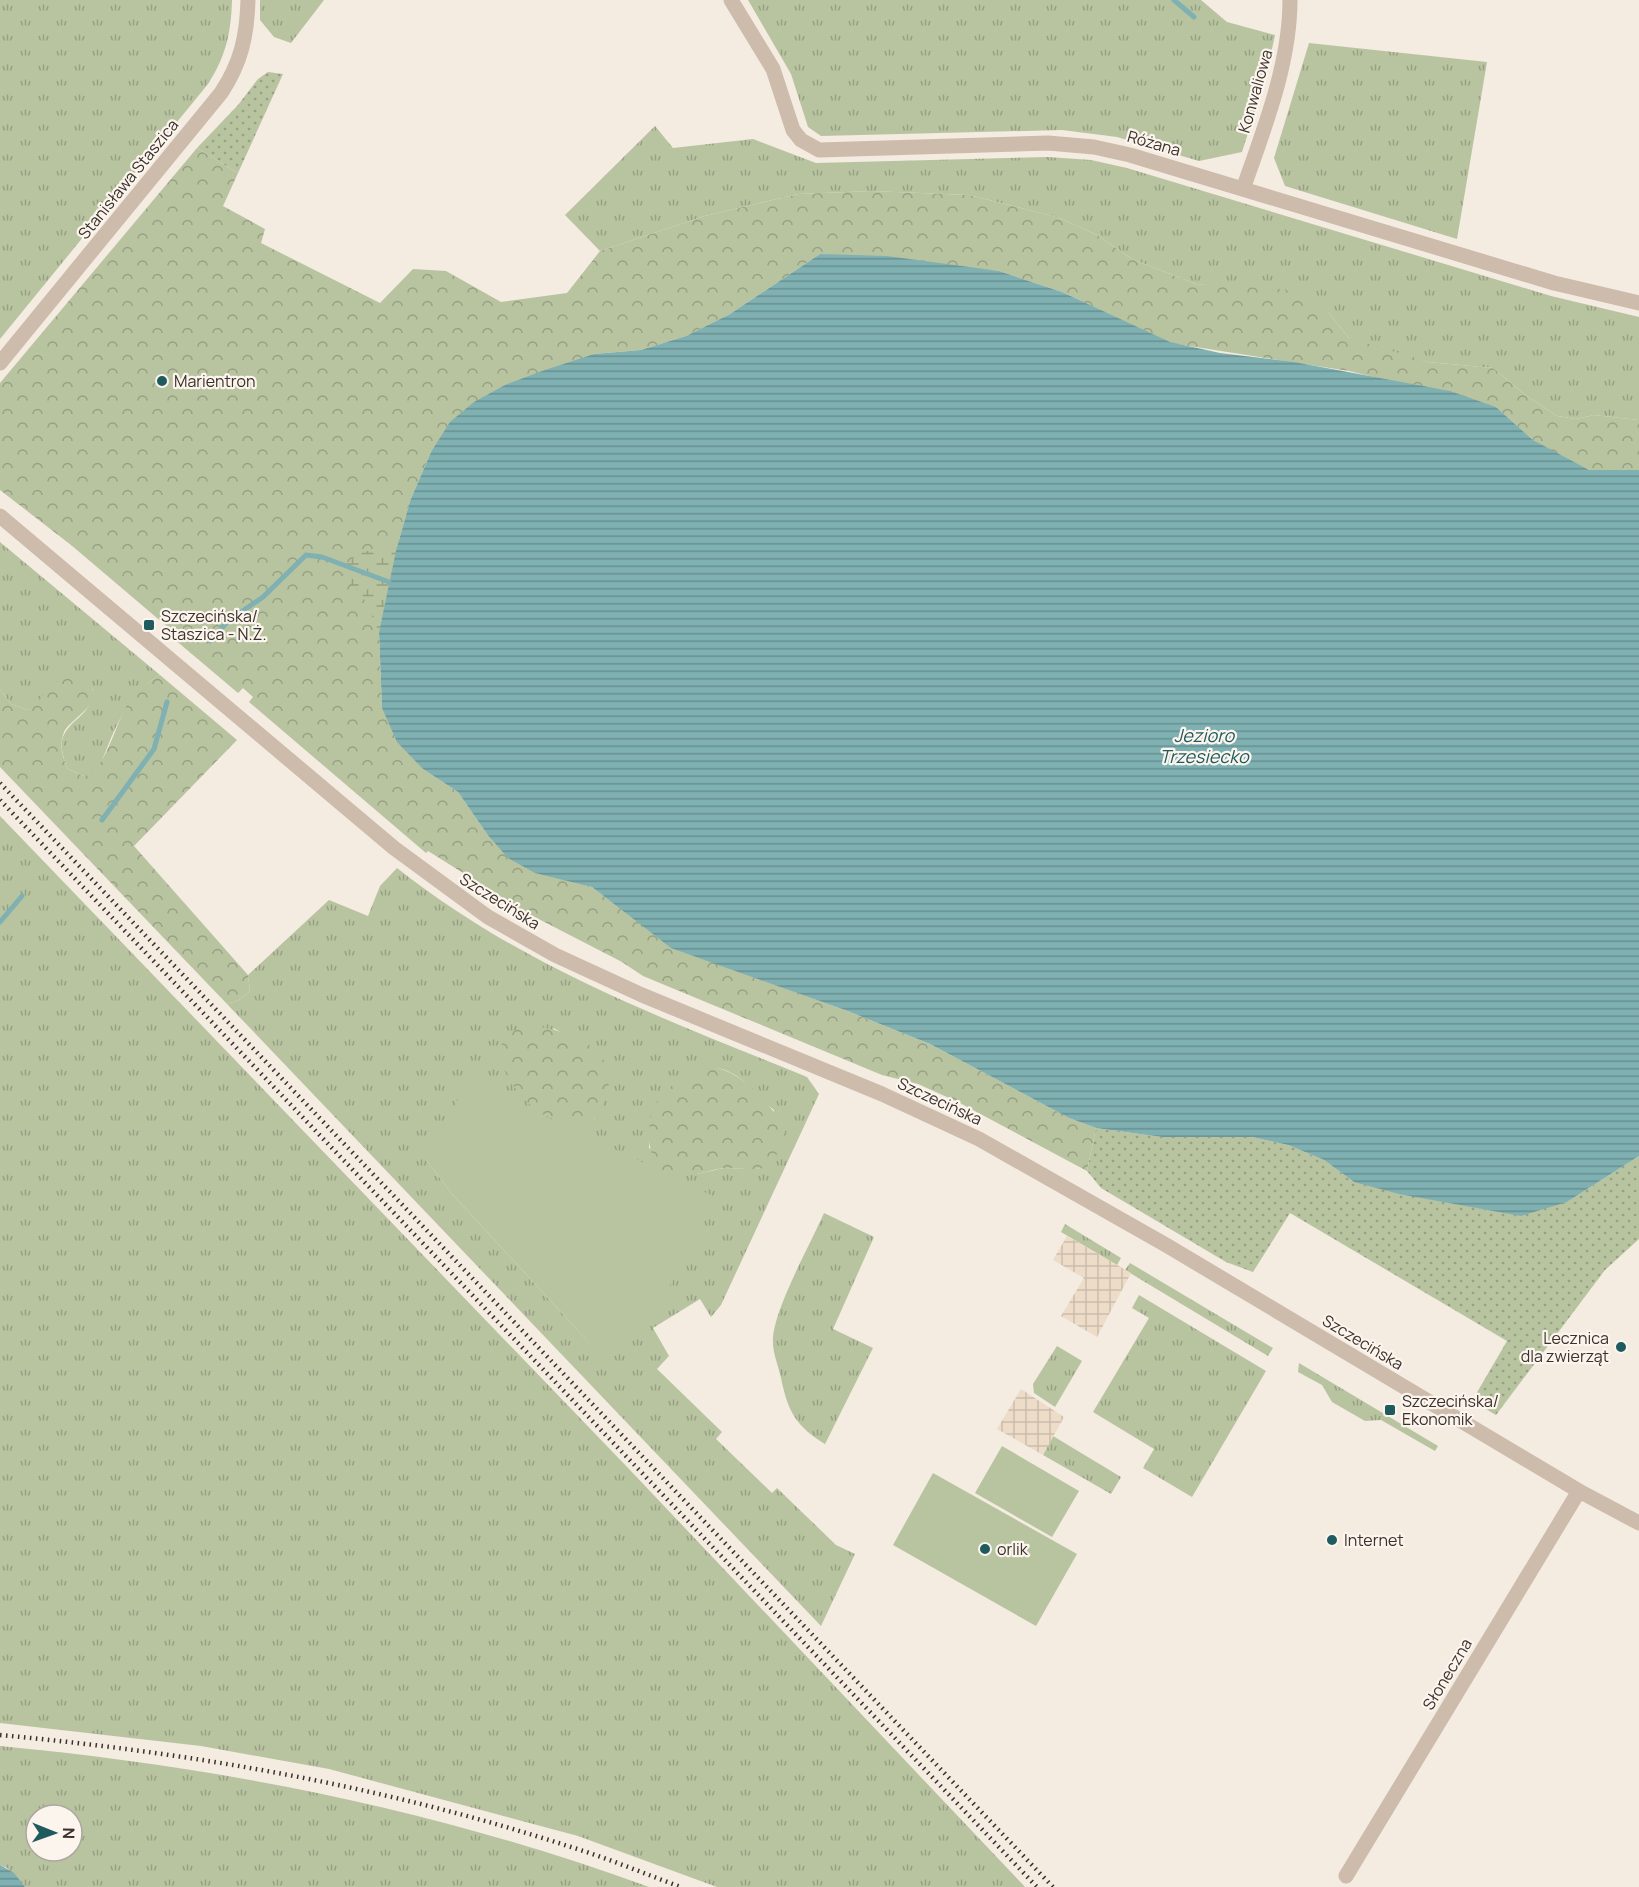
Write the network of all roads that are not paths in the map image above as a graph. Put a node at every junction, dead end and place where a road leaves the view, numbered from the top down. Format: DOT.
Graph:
graph roads {
  1 [pos="248,0"];
  2 [pos="731,0"];
  3 [pos="1290,0"];
  4 [pos="1243,189"];
  5 [pos="1639,303"];
  6 [pos="0,363"];
  7 [pos="0,516"];
  8 [pos="1579,1491"];
  9 [pos="1639,1524"];
  10 [pos="1346,1876"];
  1 -- 6 [label="street, Stanisława Staszica"];
  2 -- 4 [label="street, Różana"];
  3 -- 4 [label="street, Konwaliowa"];
  4 -- 5 [label="street, Różana"];
  7 -- 8 [label="street, Szczecińska"];
  8 -- 9 [label="street, Szczecińska"];
  8 -- 10 [label="street, Słoneczna"];
}
